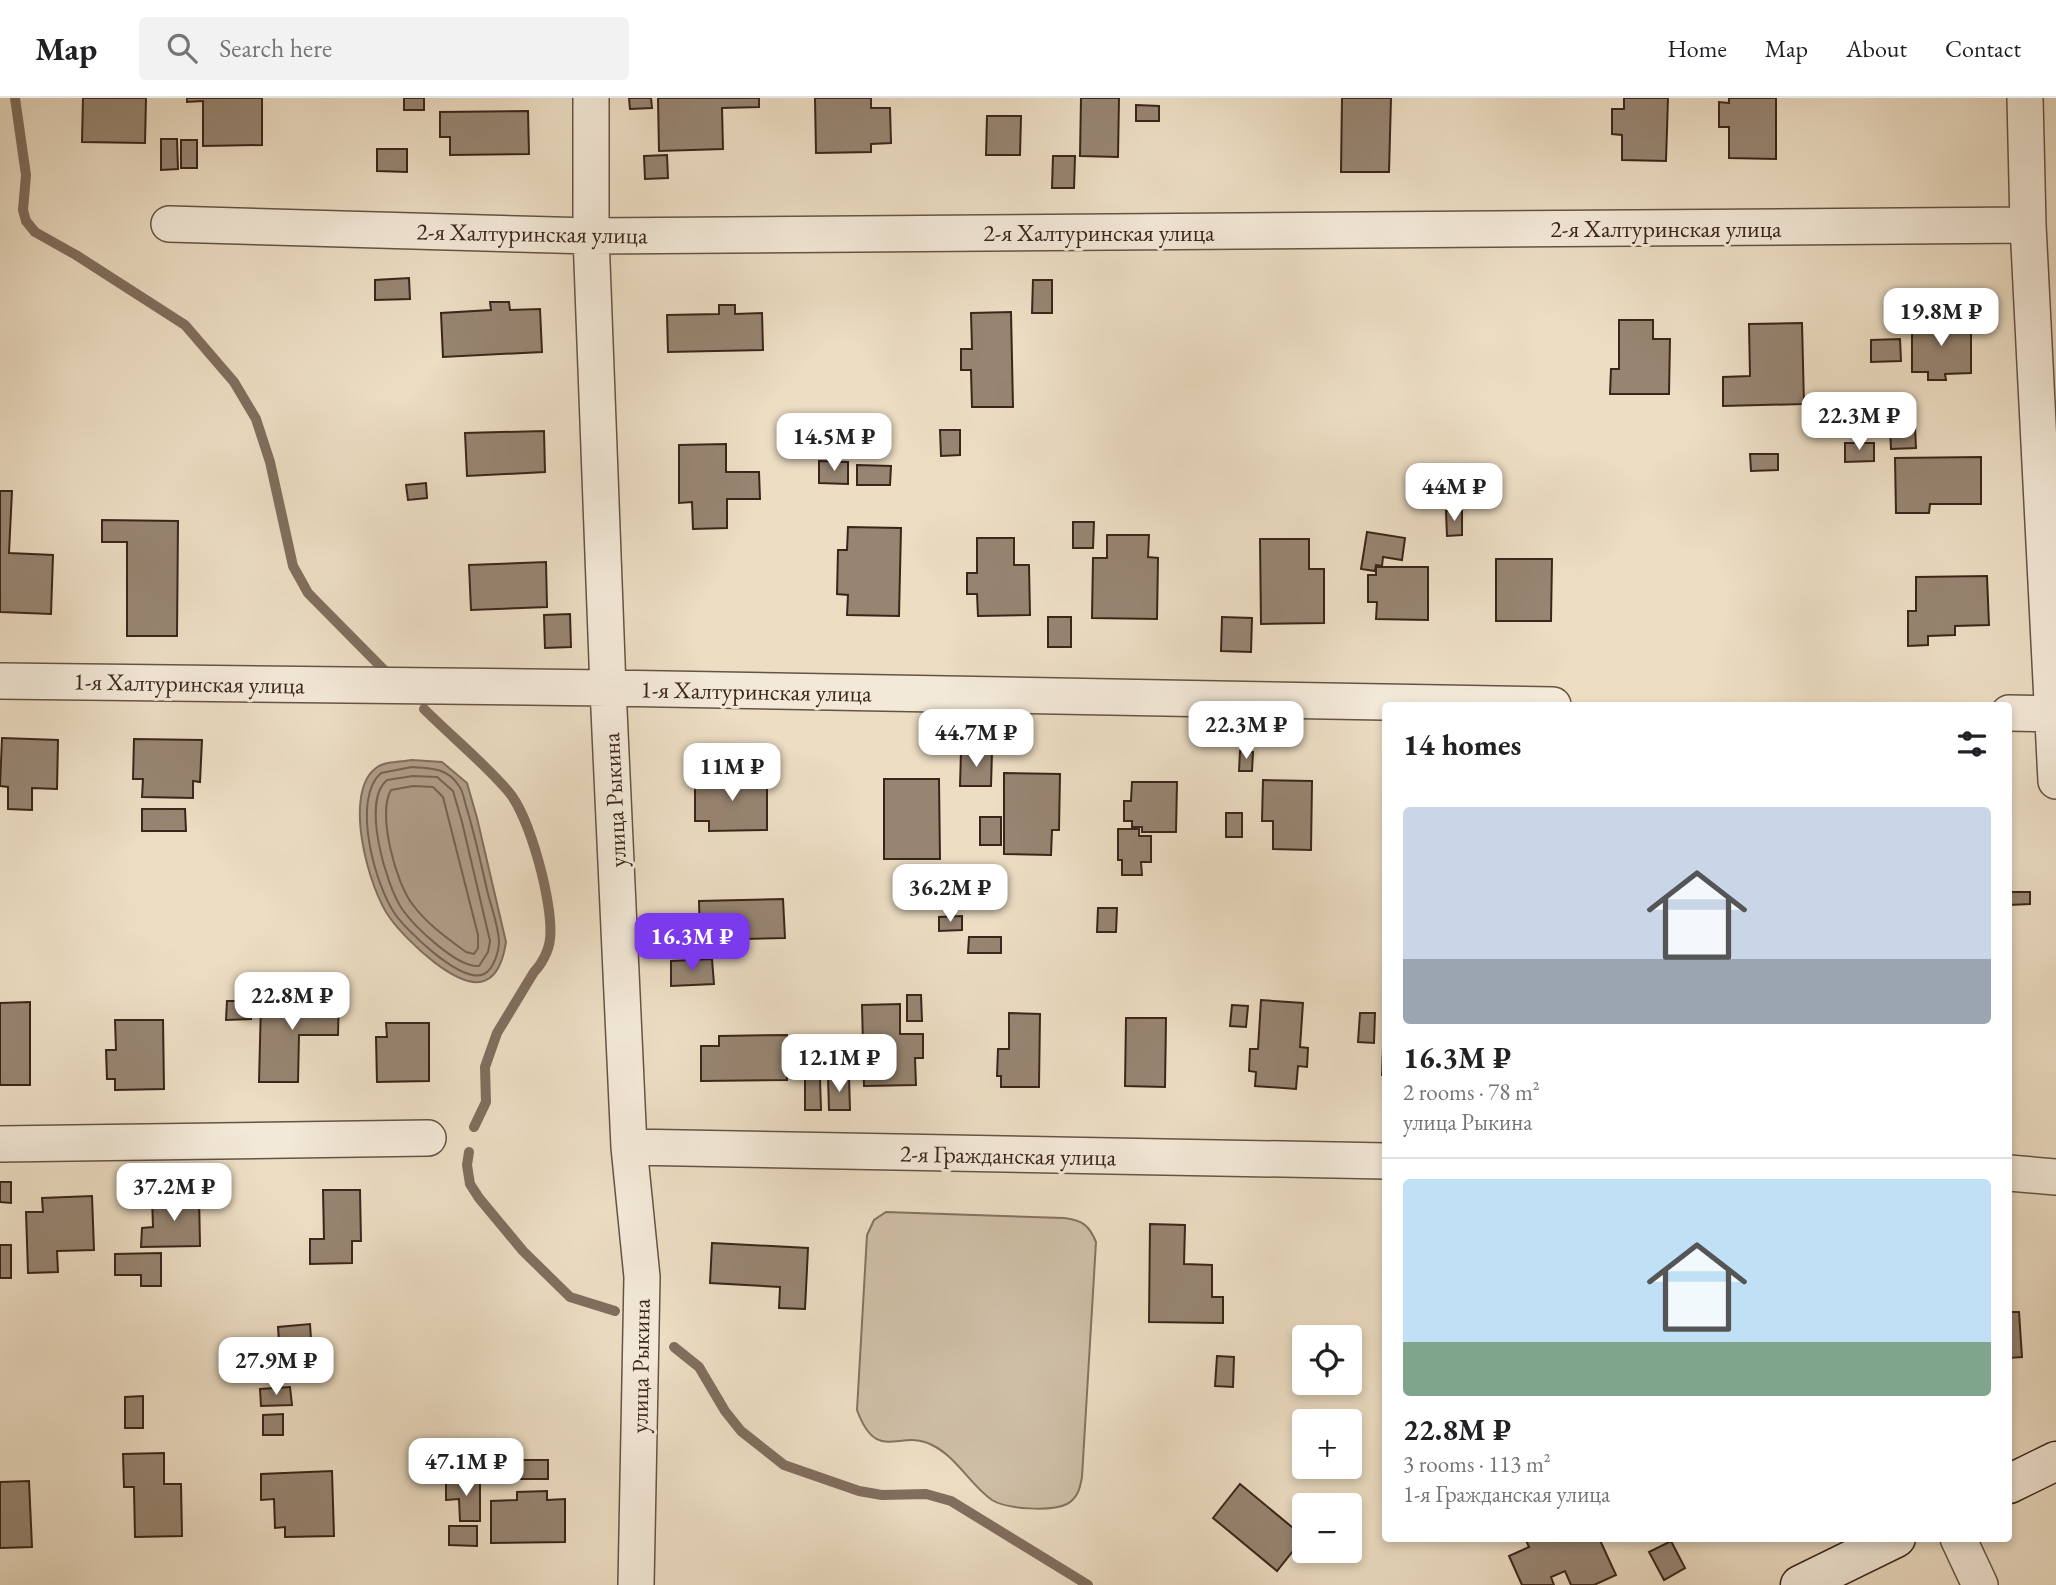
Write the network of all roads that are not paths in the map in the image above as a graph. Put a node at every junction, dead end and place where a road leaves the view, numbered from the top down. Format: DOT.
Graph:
graph roads {
  1 [pos="591,98"];
  2 [pos="2025,98"];
  3 [pos="169,224"];
  4 [pos="2028,226"];
  5 [pos="591,236"];
  6 [pos="0,681"];
  7 [pos="608,688"];
  8 [pos="1386,702"];
  9 [pos="2012,713"];
  10 [pos="2052,714"];
  11 [pos="2056,781"];
  12 [pos="428,1138"];
  13 [pos="0,1144"];
  14 [pos="629,1147"];
  15 [pos="1382,1161"];
  16 [pos="2012,1173"];
  17 [pos="2056,1177"];
  18 [pos="2056,1461"];
  19 [pos="2012,1482"];
  20 [pos="1888,1542"];
  21 [pos="1960,1542"];
  22 [pos="636,1585"];
  23 [pos="1800,1585"];
  24 [pos="1980,1585"];
  1 -- 5 [label="street, улица Рыкина"];
  2 -- 4 [label="street"];
  3 -- 5 [label="street, 2-я Халтуринская улица"];
  4 -- 5 [label="street, 2-я Халтуринская улица"];
  4 -- 10 [label="street"];
  5 -- 7 [label="street, улица Рыкина"];
  6 -- 7 [label="street, 1-я Халтуринская улица"];
  7 -- 8 [label="street, 1-я Халтуринская улица"];
  7 -- 14 [label="street, улица Рыкина"];
  9 -- 10 [label="street"];
  10 -- 11 [label="street"];
  12 -- 13 [label="street"];
  14 -- 15 [label="street, 2-я Гражданская улица"];
  14 -- 22 [label="street, улица Рыкина"];
  16 -- 17 [label="street"];
  18 -- 19 [label="main road"];
  20 -- 23 [label="main road"];
  21 -- 24 [label="street"];
}
